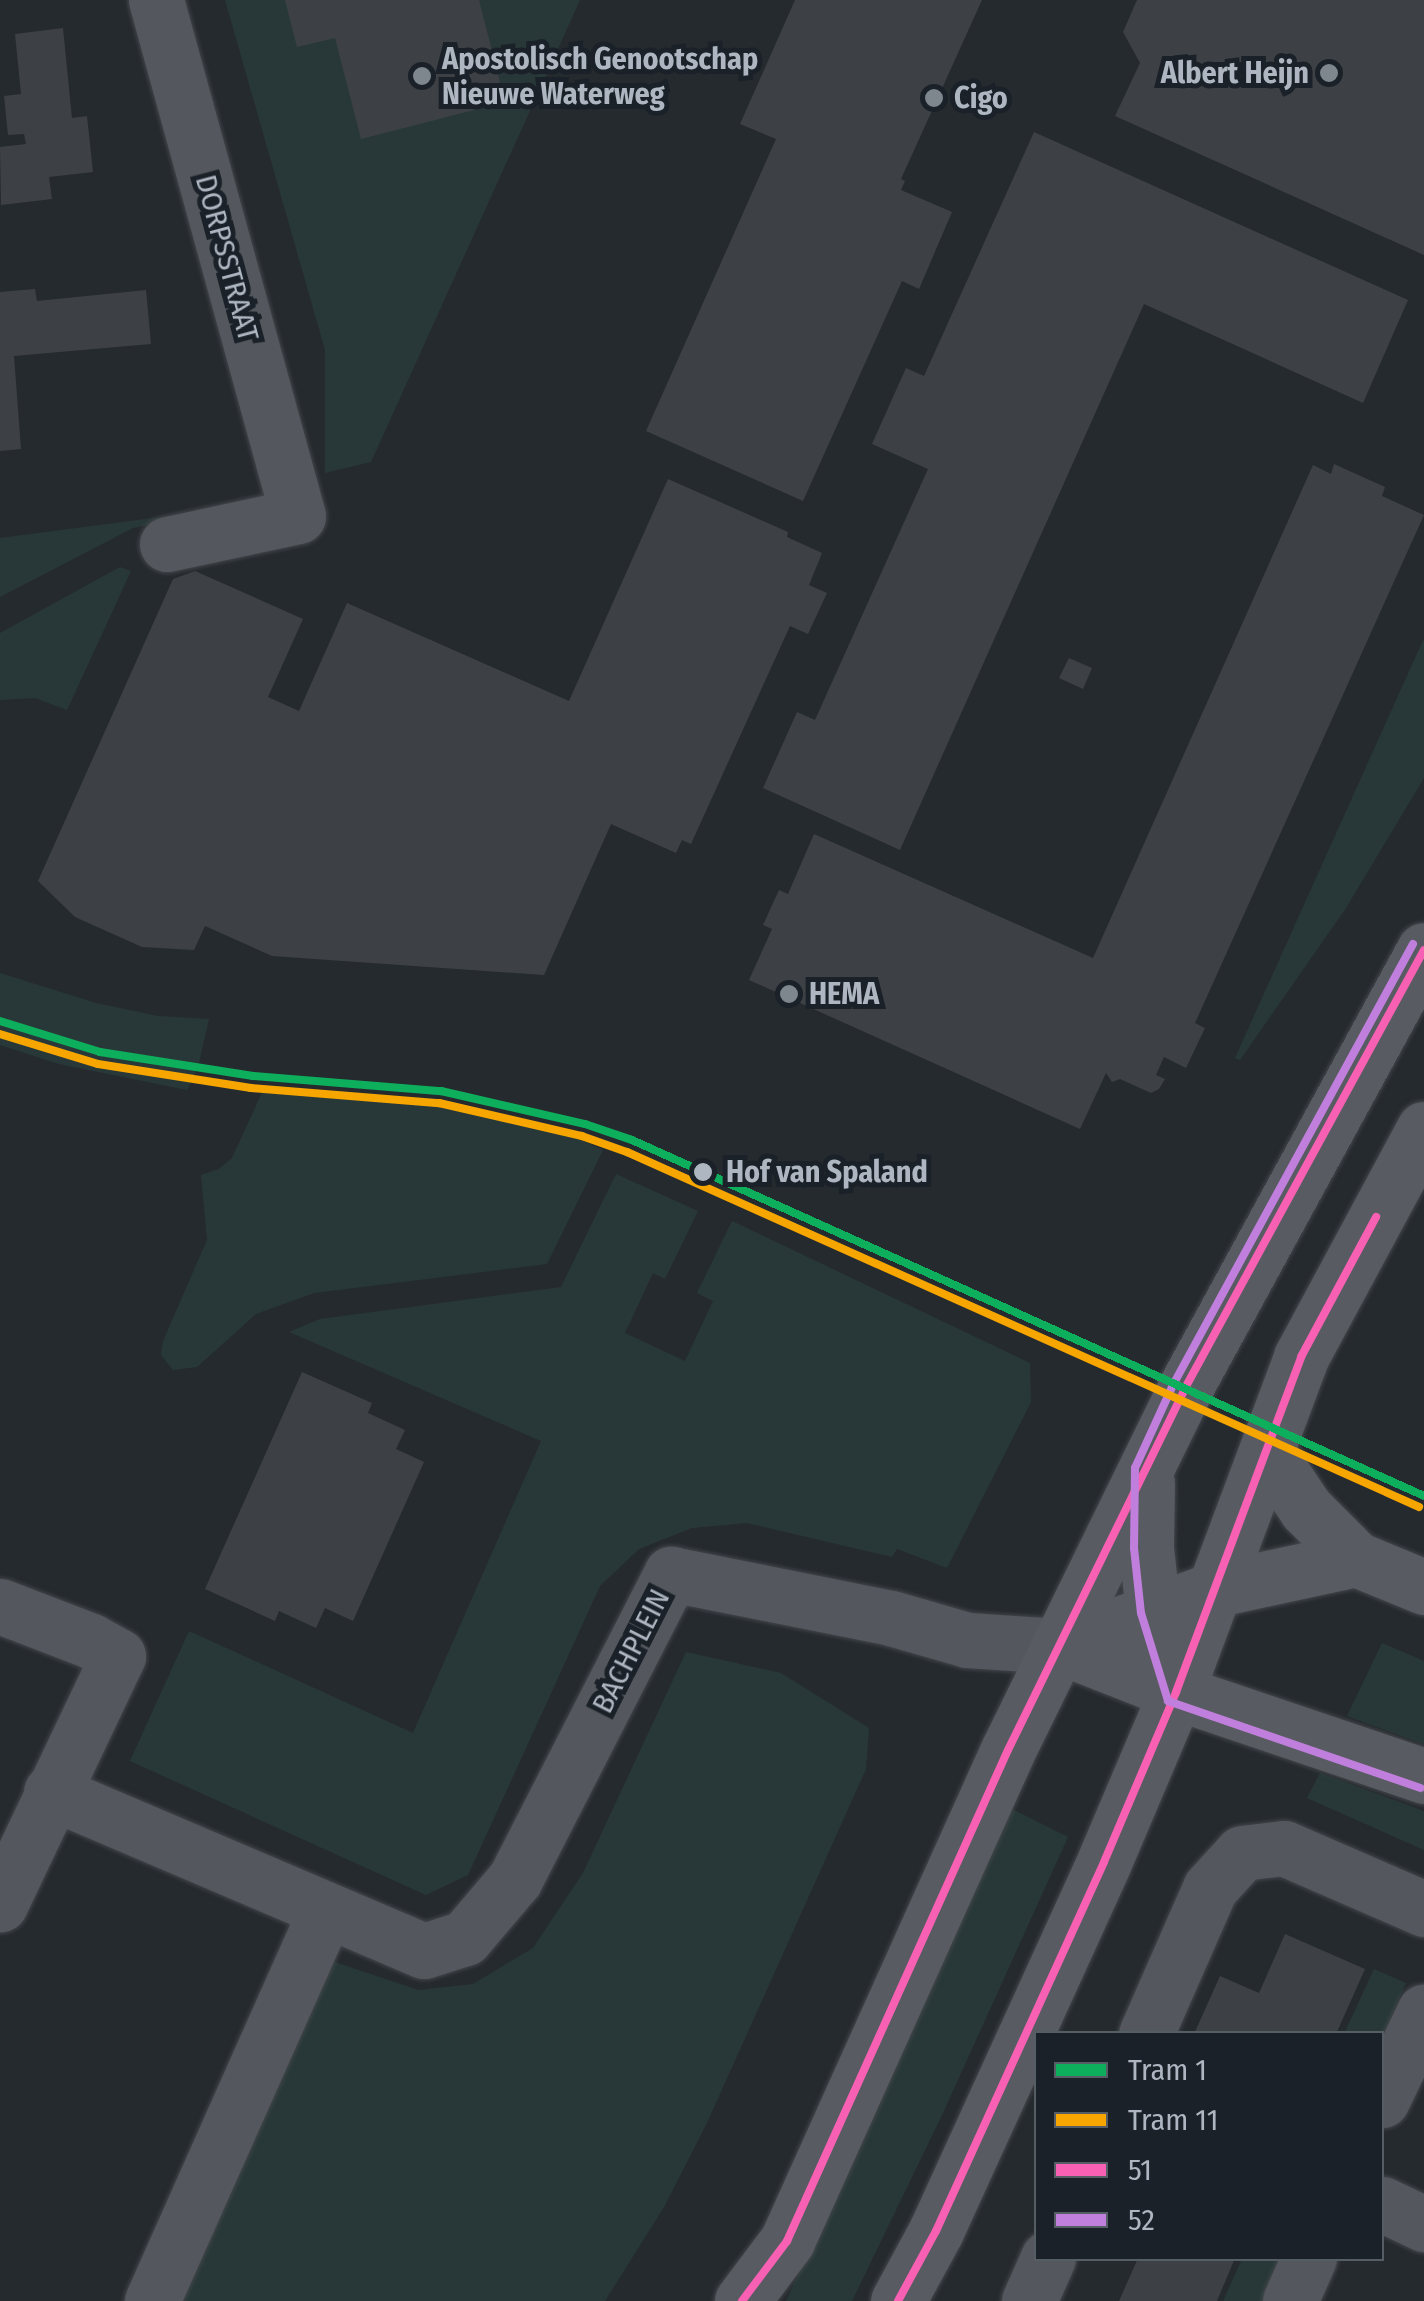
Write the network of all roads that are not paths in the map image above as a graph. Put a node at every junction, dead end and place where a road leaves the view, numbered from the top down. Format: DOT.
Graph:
graph roads {
  1 [pos="156,0"];
  2 [pos="167,544"];
  3 [pos="1424,950"];
  4 [pos="1424,1129"];
  5 [pos="1268,1452"];
  6 [pos="1148,1471"];
  7 [pos="1356,1559"];
  8 [pos="1424,1587"];
  9 [pos="1212,1590"];
  10 [pos="0,1606"];
  11 [pos="1152,1611"];
  12 [pos="1059,1646"];
  13 [pos="1176,1692"];
  14 [pos="1424,1776"];
  15 [pos="50,1792"];
  16 [pos="0,1904"];
  17 [pos="1424,1909"];
  18 [pos="325,1912"];
  19 [pos="1424,2012"];
  20 [pos="1147,2031"];
  21 [pos="1384,2096"];
  22 [pos="1384,2205"];
  23 [pos="1424,2224"];
  24 [pos="1047,2261"];
  25 [pos="1308,2261"];
  26 [pos="152,2301"];
  27 [pos="742,2301"];
  28 [pos="898,2301"];
  29 [pos="1029,2301"];
  30 [pos="1290,2301"];
  1 -- 2 [label="street, DORPSSTRAAT"];
  3 -- 6 [label="main road"];
  4 -- 5 [label="main road"];
  5 -- 7 [label="main road"];
  5 -- 9 [label="main road"];
  6 -- 11 [label="main road"];
  6 -- 12 [label="main road"];
  7 -- 8 [label="main road"];
  7 -- 9 [label="main road"];
  9 -- 11 [label="main road"];
  9 -- 13 [label="main road"];
  10 -- 15 [label="street"];
  11 -- 12 [label="main road"];
  11 -- 13 [label="main road"];
  12 -- 13 [label="main road"];
  12 -- 18 [label="street, BACHPLEIN"];
  12 -- 27 [label="main road"];
  13 -- 14 [label="main road"];
  13 -- 28 [label="main road"];
  15 -- 16 [label="street"];
  15 -- 18 [label="street, BACHPLEIN"];
  17 -- 20 [label="street"];
  18 -- 26 [label="street"];
  19 -- 21 [label="street"];
  22 -- 23 [label="street"];
  24 -- 29 [label="street"];
  25 -- 30 [label="street"];
}
